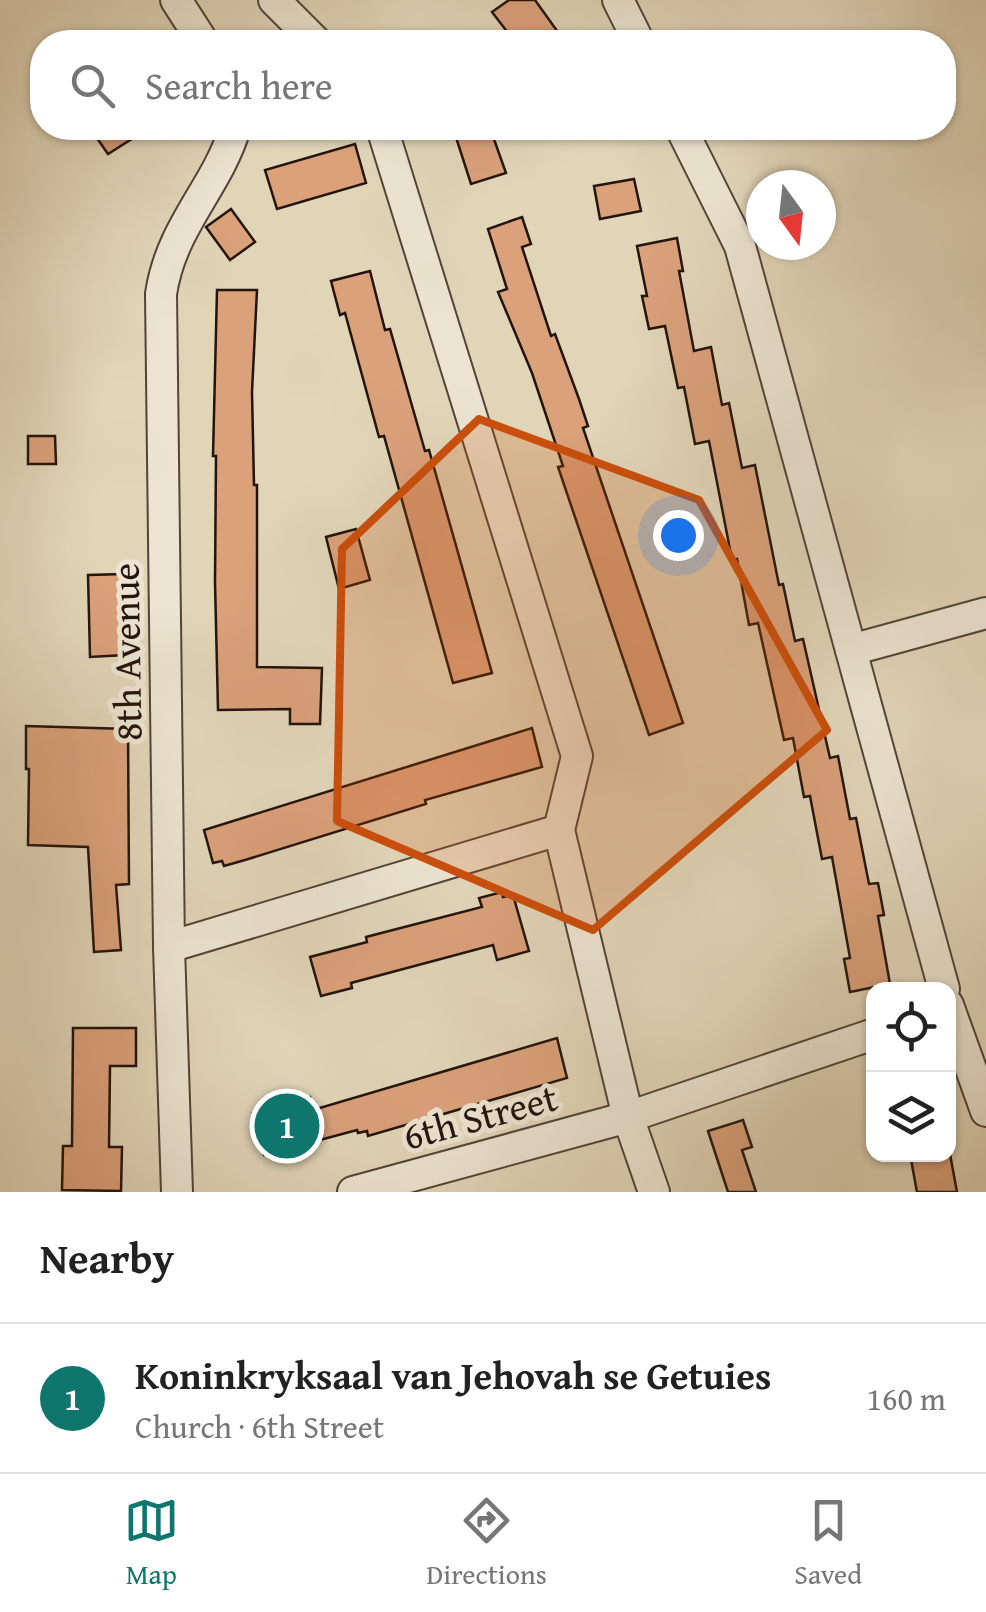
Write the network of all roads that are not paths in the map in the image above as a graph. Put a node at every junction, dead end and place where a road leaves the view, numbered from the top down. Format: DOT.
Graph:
graph roads {
  1 [pos="176,0"];
  2 [pos="274,0"];
  3 [pos="618,0"];
  4 [pos="195,30"];
  5 [pos="304,30"];
  6 [pos="633,30"];
  7 [pos="229,140"];
  8 [pos="386,140"];
  9 [pos="687,140"];
  10 [pos="986,613"];
  11 [pos="851,650"];
  12 [pos="559,830"];
  13 [pos="170,947"];
  14 [pos="942,982"];
  15 [pos="956,1027"];
  16 [pos="866,1037"];
  17 [pos="986,1111"];
  18 [pos="628,1117"];
  19 [pos="178,1192"];
  20 [pos="353,1192"];
  21 [pos="654,1192"];
  1 -- 4 [label="street"];
  2 -- 5 [label="street"];
  3 -- 6 [label="street"];
  7 -- 13 [label="street, 8th Avenue"];
  8 -- 12 [label="street"];
  9 -- 11 [label="street"];
  10 -- 11 [label="street"];
  11 -- 14 [label="street"];
  12 -- 13 [label="street"];
  12 -- 18 [label="street"];
  13 -- 19 [label="street, 8th Avenue"];
  15 -- 17 [label="street"];
  16 -- 18 [label="street, 6th Street"];
  18 -- 20 [label="street, 6th Street"];
  18 -- 21 [label="street"];
}
